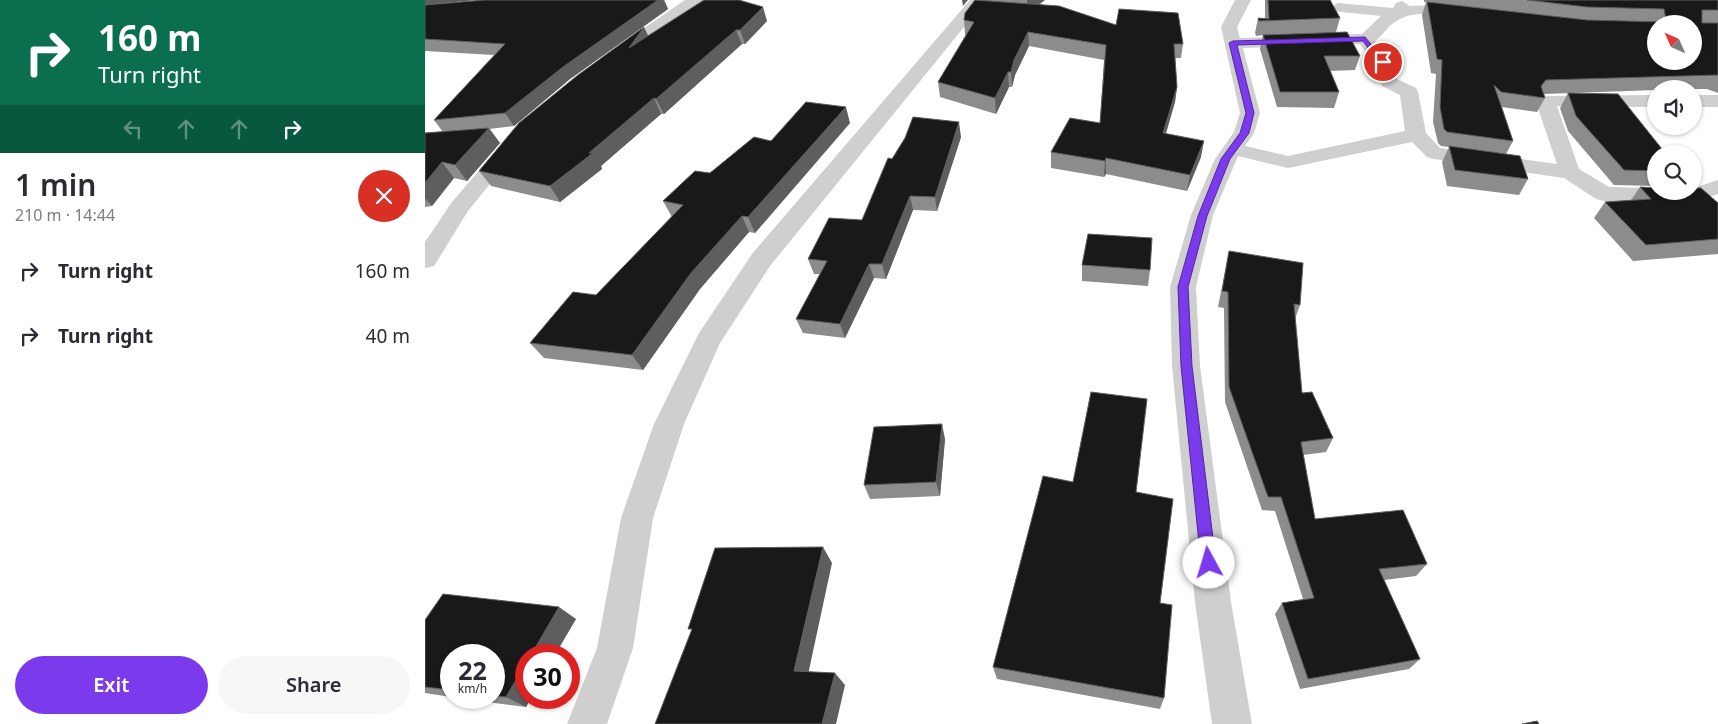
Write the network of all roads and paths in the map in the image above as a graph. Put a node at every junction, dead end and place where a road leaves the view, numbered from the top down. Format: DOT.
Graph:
graph roads {
  1 [pos="977,0"];
  2 [pos="1243,0"];
  3 [pos="693,1"];
  4 [pos="664,2"];
  5 [pos="1402,7"];
  6 [pos="1339,8"];
  7 [pos="1475,14"];
  8 [pos="1365,39"];
  9 [pos="1233,43"];
  10 [pos="601,68"];
  11 [pos="1647,101"];
  12 [pos="1702,101"];
  13 [pos="1718,101"];
  14 [pos="1416,135"];
  15 [pos="492,136"];
  16 [pos="1233,149"];
  17 [pos="1571,172"];
  18 [pos="1718,186"];
  19 [pos="425,260"];
  20 [pos="587,724"];
  21 [pos="1232,724"];
  1 -- 20 [label="street"];
  2 -- 9 [label="street"];
  3 -- 4 [label="street"];
  3 -- 10 [label="street"];
  5 -- 6 [label="street"];
  5 -- 7 [label="street"];
  5 -- 8 [label="street"];
  8 -- 9 [label="street"];
  8 -- 14 [label="street"];
  9 -- 16 [label="street"];
  11 -- 17 [label="street"];
  12 -- 13 [label="street"];
  14 -- 16 [label="street"];
  14 -- 17 [label="street"];
  15 -- 19 [label="street"];
  16 -- 21 [label="street"];
  17 -- 18 [label="street"];
}
